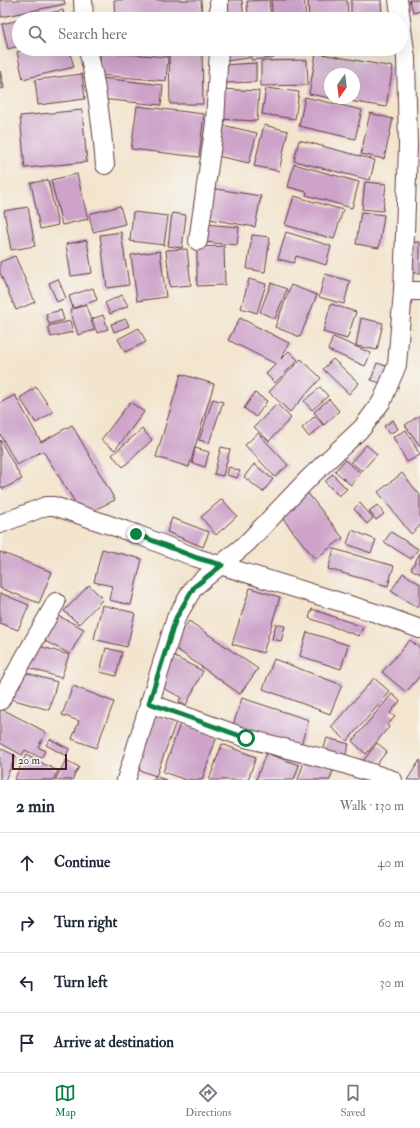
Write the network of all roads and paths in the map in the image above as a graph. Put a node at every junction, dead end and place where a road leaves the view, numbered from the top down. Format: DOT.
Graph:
graph roads {
  1 [pos="83,0"];
  2 [pos="219,0"];
  3 [pos="398,0"];
  4 [pos="84,12"];
  5 [pos="219,12"];
  6 [pos="400,12"];
  7 [pos="90,56"];
  8 [pos="219,56"];
  9 [pos="406,56"];
  10 [pos="105,165"];
  11 [pos="198,240"];
  12 [pos="412,291"];
  13 [pos="0,524"];
  14 [pos="222,565"];
  15 [pos="56,602"];
  16 [pos="420,629"];
  17 [pos="4,682"];
  18 [pos="0,701"];
  19 [pos="149,703"];
  20 [pos="126,780"];
  21 [pos="393,780"];
  1 -- 4 [label="street"];
  2 -- 5 [label="street"];
  3 -- 6 [label="street"];
  7 -- 10 [label="street"];
  8 -- 11 [label="street"];
  9 -- 12 [label="street"];
  12 -- 14 [label="street"];
  13 -- 14 [label="street"];
  14 -- 16 [label="street"];
  14 -- 19 [label="street"];
  15 -- 17 [label="street"];
  17 -- 18 [label="street"];
  19 -- 20 [label="street"];
  19 -- 21 [label="street"];
}
